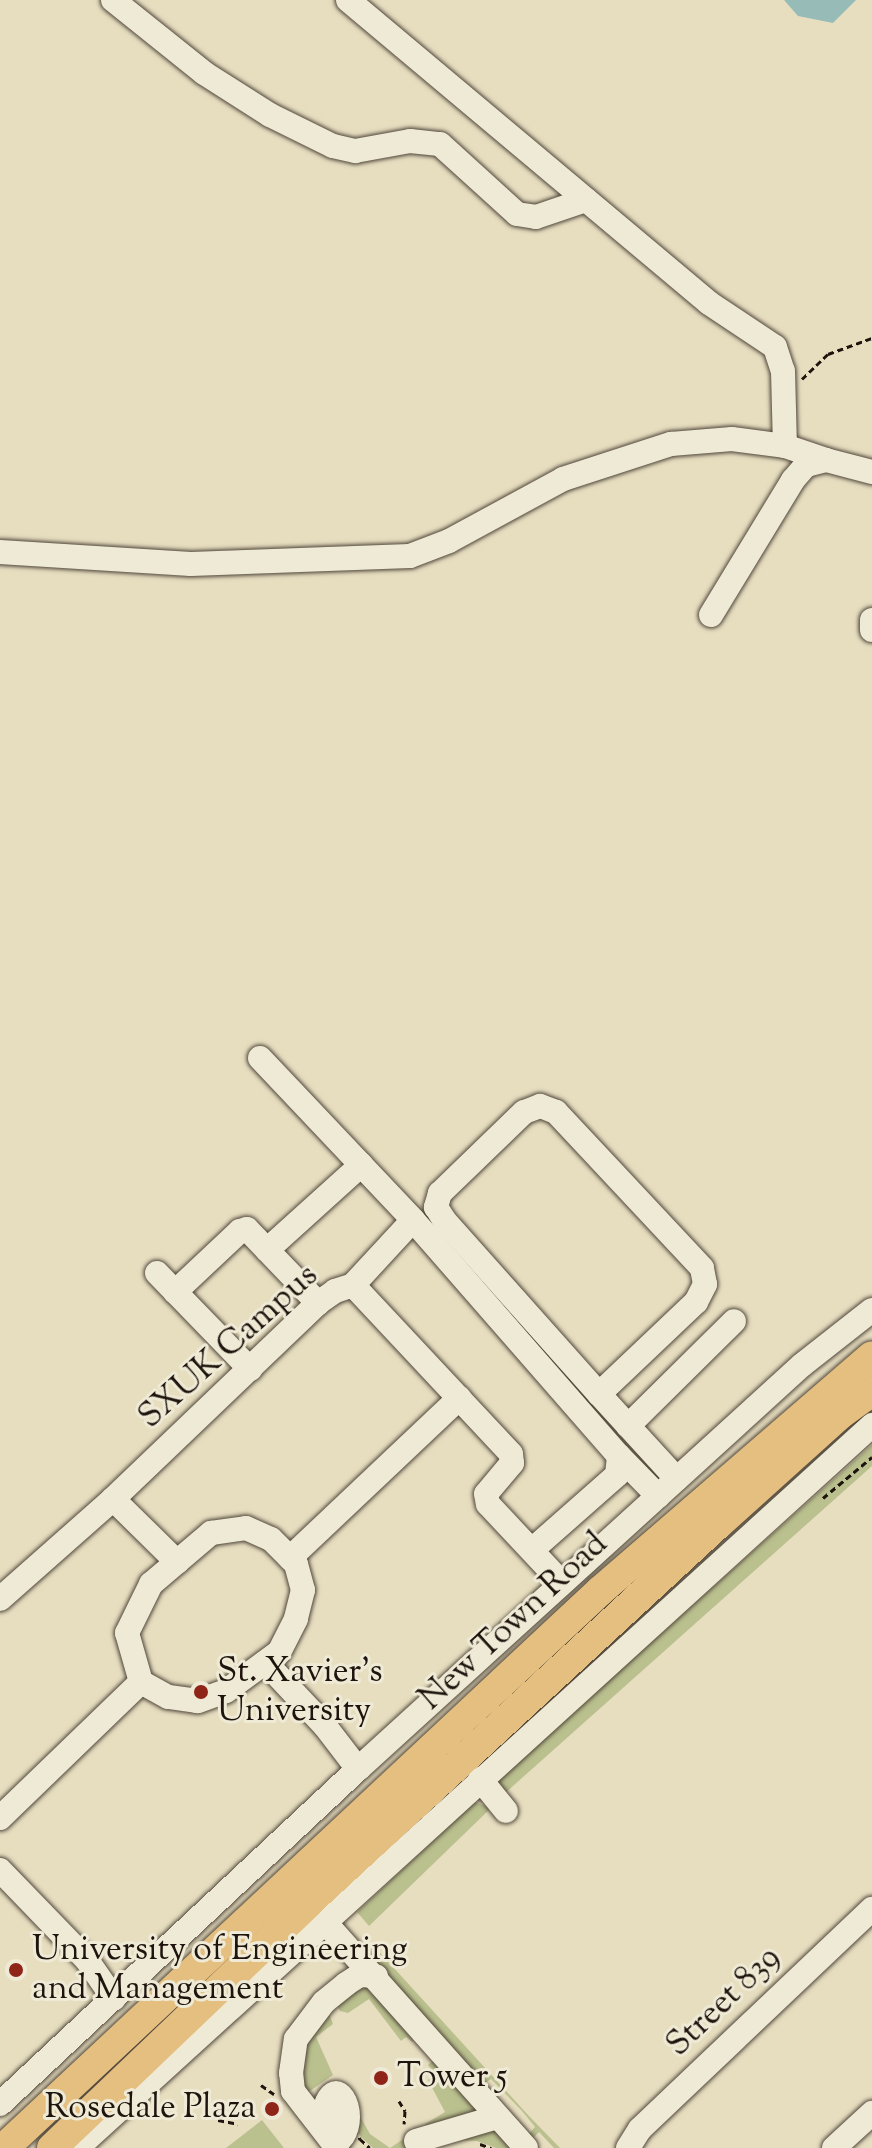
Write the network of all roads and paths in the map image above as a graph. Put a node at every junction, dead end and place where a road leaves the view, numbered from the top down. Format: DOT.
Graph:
graph roads {
  1 [pos="113,0"];
  2 [pos="348,0"];
  3 [pos="586,200"];
  4 [pos="872,338"];
  5 [pos="783,383"];
  6 [pos="785,446"];
  7 [pos="826,460"];
  8 [pos="872,472"];
  9 [pos="0,552"];
  10 [pos="711,615"];
  11 [pos="872,620"];
  12 [pos="872,630"];
  13 [pos="260,1058"];
  14 [pos="361,1165"];
  15 [pos="413,1220"];
  16 [pos="267,1250"];
  17 [pos="157,1273"];
  18 [pos="353,1285"];
  19 [pos="175,1292"];
  20 [pos="318,1303"];
  21 [pos="872,1310"];
  22 [pos="734,1321"];
  23 [pos="872,1356"];
  24 [pos="250,1369"];
  25 [pos="872,1391"];
  26 [pos="599,1394"];
  27 [pos="459,1398"];
  28 [pos="872,1425"];
  29 [pos="628,1426"];
  30 [pos="619,1456"];
  31 [pos="677,1479"];
  32 [pos="658,1496"];
  33 [pos="113,1499"];
  34 [pos="532,1550"];
  35 [pos="290,1558"];
  36 [pos="177,1562"];
  37 [pos="562,1583"];
  38 [pos="0,1599"];
  39 [pos="266,1663"];
  40 [pos="141,1682"];
  41 [pos="358,1769"];
  42 [pos="480,1779"];
  43 [pos="506,1811"];
  44 [pos="0,1818"];
  45 [pos="0,1870"];
  46 [pos="872,1909"];
  47 [pos="316,1912"];
  48 [pos="376,1976"];
  49 [pos="114,1999"];
  50 [pos="261,2085"];
  51 [pos="275,2095"];
  52 [pos="399,2101"];
  53 [pos="331,2102"];
  54 [pos="0,2104"];
  55 [pos="405,2111"];
  56 [pos="872,2113"];
  57 [pos="497,2117"];
  58 [pos="218,2120"];
  59 [pos="238,2124"];
  60 [pos="416,2141"];
  61 [pos="4,2148"];
  62 [pos="52,2148"];
  63 [pos="77,2148"];
  64 [pos="337,2148"];
  65 [pos="370,2148"];
  66 [pos="526,2148"];
  67 [pos="628,2148"];
  68 [pos="834,2148"];
  1 -- 3 [label="street"];
  2 -- 3 [label="street"];
  3 -- 5 [label="street"];
  4 -- 5 [label="path"];
  5 -- 6 [label="street"];
  6 -- 7 [label="street"];
  6 -- 9 [label="street"];
  7 -- 8 [label="street"];
  7 -- 10 [label="street"];
  11 -- 12 [label="street"];
  13 -- 14 [label="street"];
  14 -- 15 [label="street"];
  14 -- 16 [label="street"];
  15 -- 18 [label="street"];
  15 -- 30 [label="street"];
  16 -- 19 [label="street"];
  16 -- 20 [label="street"];
  17 -- 19 [label="street"];
  18 -- 20 [label="street, SXUK Campus"];
  18 -- 27 [label="street, SXUK Campus"];
  19 -- 24 [label="street"];
  20 -- 24 [label="street, SXUK Campus"];
  21 -- 31 [label="street"];
  22 -- 29 [label="street"];
  23 -- 61 [label="main road, New Town Road"];
  24 -- 33 [label="street, SXUK Campus"];
  25 -- 47 [label="main road, New Town Road"];
  26 -- 26 [label="street"];
  26 -- 29 [label="street"];
  27 -- 34 [label="street, SXUK Campus"];
  27 -- 35 [label="street"];
  28 -- 42 [label="street"];
  29 -- 31 [label="street"];
  30 -- 32 [label="street"];
  30 -- 34 [label="street"];
  31 -- 32 [label="street"];
  32 -- 37 [label="street"];
  33 -- 36 [label="street"];
  33 -- 38 [label="street, SXUK Campus"];
  34 -- 37 [label="street"];
  35 -- 36 [label="street"];
  35 -- 39 [label="street"];
  36 -- 40 [label="street"];
  37 -- 41 [label="street"];
  39 -- 40 [label="street"];
  39 -- 41 [label="street"];
  40 -- 44 [label="street"];
  41 -- 49 [label="street"];
  42 -- 43 [label="street"];
  42 -- 47 [label="street"];
  45 -- 49 [label="street"];
  46 -- 67 [label="street, Street 839"];
  47 -- 48 [label="street"];
  47 -- 62 [label="main road, New Town Road"];
  47 -- 63 [label="street"];
  48 -- 53 [label="street"];
  48 -- 57 [label="street"];
  49 -- 54 [label="street"];
  50 -- 51 [label="path"];
  52 -- 55 [label="path"];
  53 -- 64 [label="street"];
  53 -- 65 [label="path"];
  56 -- 68 [label="street"];
  57 -- 60 [label="street"];
  57 -- 66 [label="street"];
  58 -- 59 [label="path"];
}
